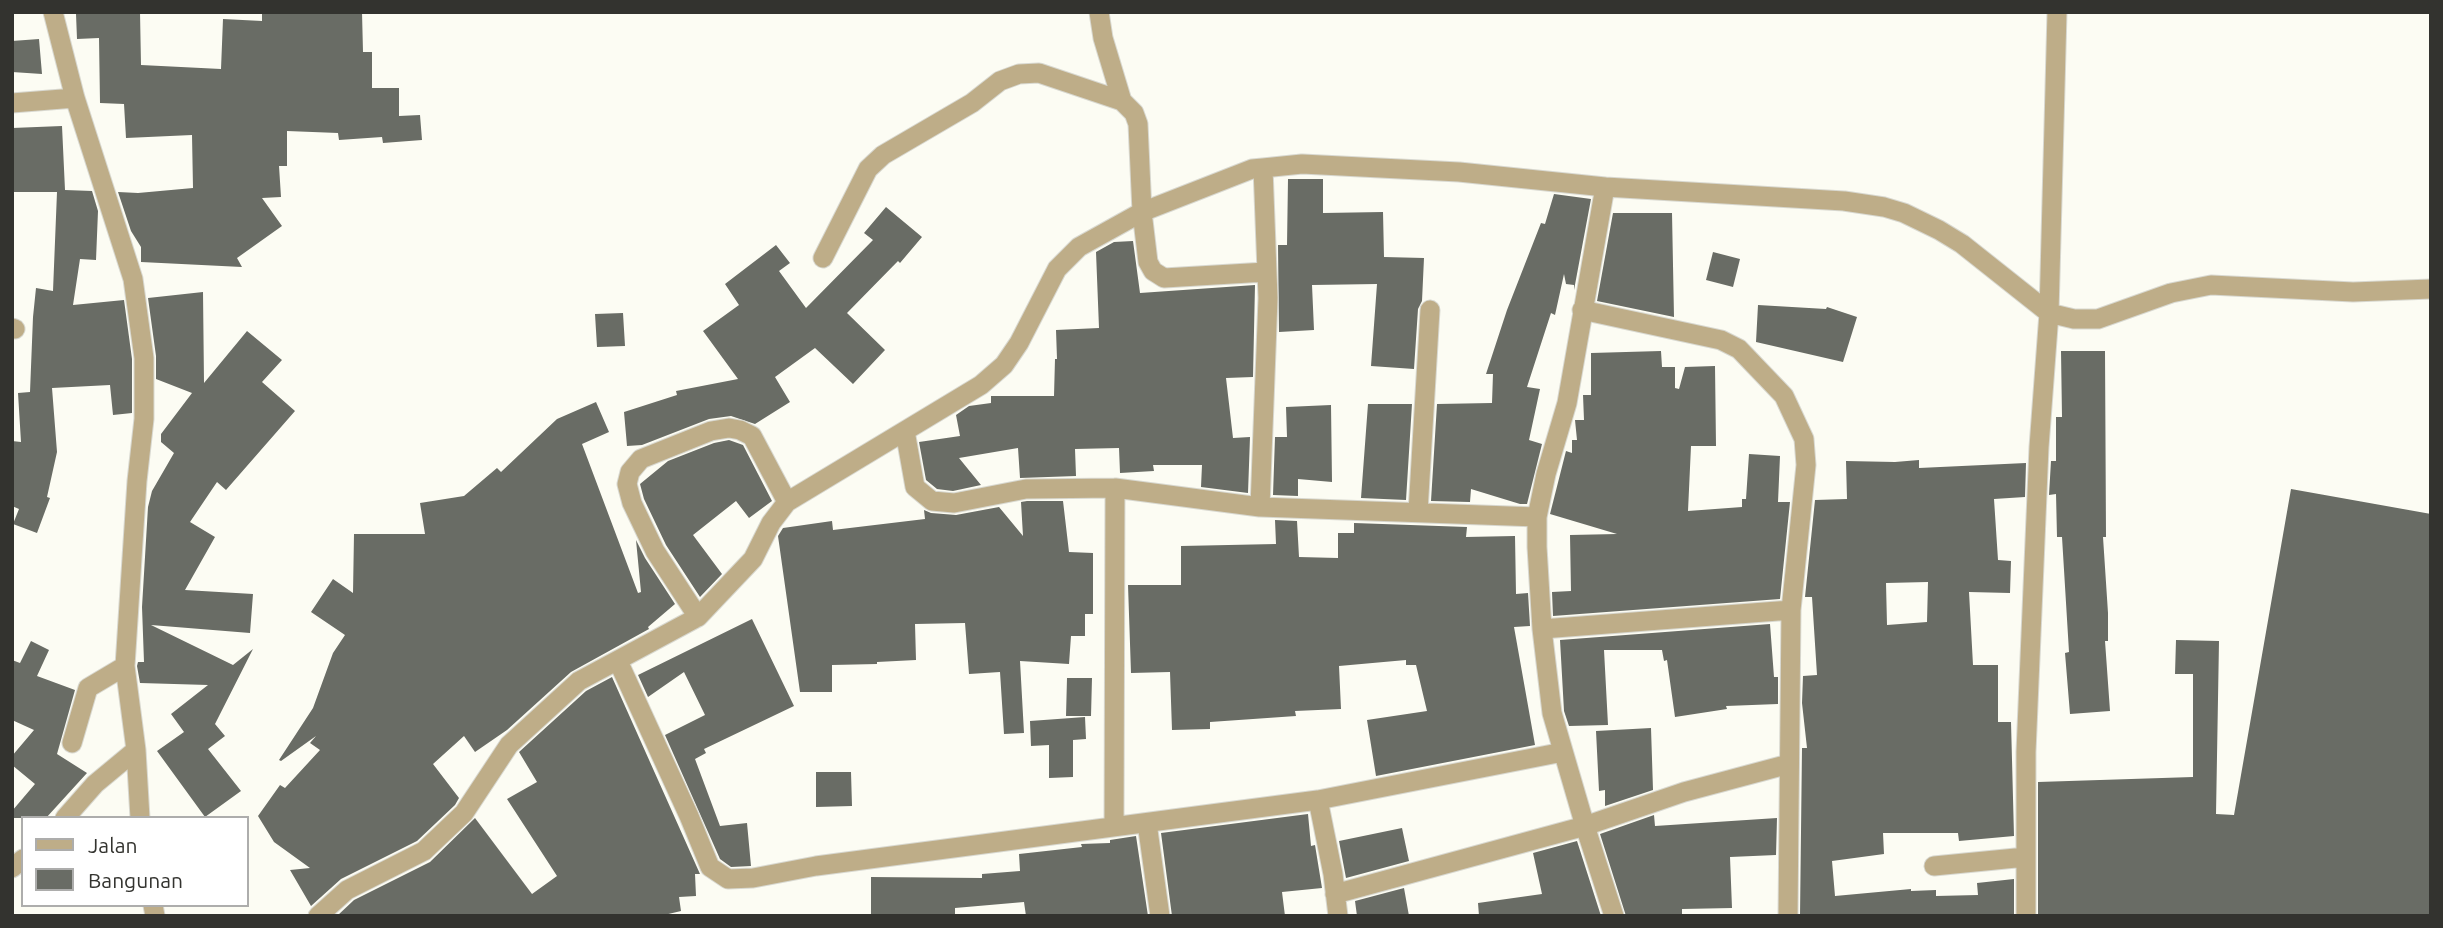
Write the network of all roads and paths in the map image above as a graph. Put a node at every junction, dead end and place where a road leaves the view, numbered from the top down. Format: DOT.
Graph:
graph roads {
  1 [pos="53,12"];
  2 [pos="1099,12"];
  3 [pos="2057,12"];
  4 [pos="75,98"];
  5 [pos="1122,101"];
  6 [pos="12,103"];
  7 [pos="1263,168"];
  8 [pos="1605,187"];
  9 [pos="1142,212"];
  10 [pos="823,257"];
  11 [pos="1266,272"];
  12 [pos="2431,289"];
  13 [pos="1430,310"];
  14 [pos="1582,310"];
  15 [pos="2049,313"];
  16 [pos="905,431"];
  17 [pos="1115,488"];
  18 [pos="788,502"];
  19 [pos="1260,507"];
  20 [pos="1418,512"];
  21 [pos="1537,517"];
  22 [pos="1791,610"];
  23 [pos="698,617"];
  24 [pos="1542,629"];
  25 [pos="125,666"];
  26 [pos="622,670"];
  27 [pos="72,743"];
  28 [pos="135,750"];
  29 [pos="1563,752"];
  30 [pos="1789,764"];
  31 [pos="1318,800"];
  32 [pos="67,816"];
  33 [pos="140,816"];
  34 [pos="1147,823"];
  35 [pos="1585,826"];
  36 [pos="1114,827"];
  37 [pos="2026,857"];
  38 [pos="1934,866"];
  39 [pos="1335,894"];
  40 [pos="318,916"];
  41 [pos="1160,916"];
  42 [pos="1338,916"];
  43 [pos="1614,916"];
  44 [pos="1788,916"];
  45 [pos="2026,916"];
  1 -- 4 [label="street"];
  2 -- 5 [label="street"];
  3 -- 15 [label="street"];
  4 -- 6 [label="street"];
  4 -- 25 [label="street"];
  5 -- 9 [label="street"];
  5 -- 10 [label="street"];
  7 -- 8 [label="street"];
  7 -- 9 [label="street"];
  7 -- 11 [label="street"];
  8 -- 14 [label="street"];
  8 -- 15 [label="street"];
  9 -- 11 [label="street"];
  9 -- 16 [label="street"];
  11 -- 19 [label="street"];
  12 -- 15 [label="street"];
  13 -- 20 [label="street"];
  14 -- 21 [label="street"];
  14 -- 22 [label="street"];
  15 -- 37 [label="street"];
  16 -- 17 [label="street"];
  16 -- 18 [label="street"];
  17 -- 19 [label="street"];
  17 -- 36 [label="street"];
  18 -- 23 [label="street"];
  18 -- 23 [label="street"];
  19 -- 20 [label="street"];
  20 -- 21 [label="street"];
  21 -- 24 [label="street"];
  22 -- 24 [label="street"];
  22 -- 30 [label="street"];
  23 -- 26 [label="street"];
  24 -- 29 [label="street"];
  25 -- 27 [label="street"];
  25 -- 28 [label="street"];
  26 -- 36 [label="street"];
  26 -- 40 [label="street"];
  28 -- 32 [label="street"];
  28 -- 33 [label="street"];
  29 -- 31 [label="street"];
  29 -- 35 [label="street"];
  30 -- 35 [label="street"];
  30 -- 44 [label="street"];
  31 -- 34 [label="street"];
  31 -- 39 [label="street"];
  34 -- 36 [label="street"];
  34 -- 41 [label="street"];
  35 -- 39 [label="street"];
  35 -- 43 [label="street"];
  37 -- 38 [label="street"];
  37 -- 45 [label="street"];
  39 -- 42 [label="street"];
}
